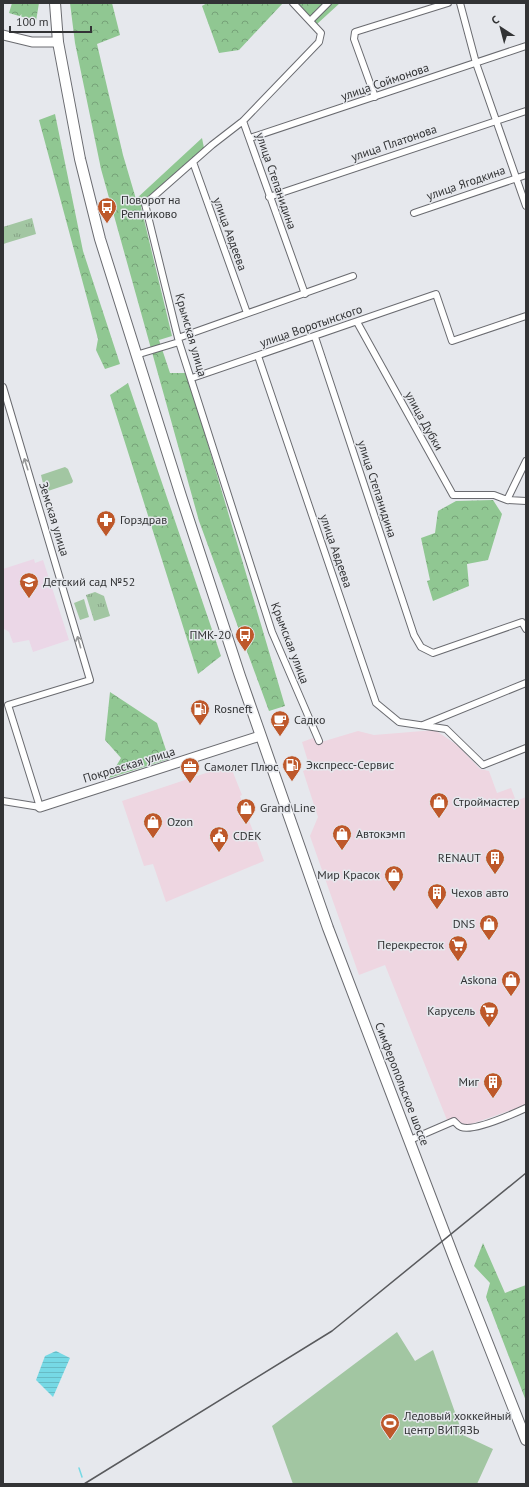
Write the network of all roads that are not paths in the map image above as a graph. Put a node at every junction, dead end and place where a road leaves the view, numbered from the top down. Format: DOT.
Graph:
graph roads {
  1 [pos="54,3"];
  2 [pos="293,3"];
  3 [pos="328,3"];
  4 [pos="448,3"];
  5 [pos="460,3"];
  6 [pos="310,21"];
  7 [pos="3,35"];
  8 [pos="58,42"];
  9 [pos="526,46"];
  10 [pos="476,63"];
  11 [pos="375,97"];
  12 [pos="526,111"];
  13 [pos="243,121"];
  14 [pos="496,121"];
  15 [pos="250,138"];
  16 [pos="193,162"];
  17 [pos="526,175"];
  18 [pos="516,178"];
  19 [pos="270,197"];
  20 [pos="526,206"];
  21 [pos="414,213"];
  22 [pos="353,276"];
  23 [pos="305,294"];
  24 [pos="247,314"];
  25 [pos="526,316"];
  26 [pos="357,322"];
  27 [pos="315,337"];
  28 [pos="179,340"];
  29 [pos="136,356"];
  30 [pos="258,356"];
  31 [pos="192,378"];
  32 [pos="3,387"];
  33 [pos="526,461"];
  34 [pos="507,500"];
  35 [pos="526,500"];
  36 [pos="526,629"];
  37 [pos="526,683"];
  38 [pos="422,725"];
  39 [pos="260,736"];
  40 [pos="319,742"];
  41 [pos="526,748"];
  42 [pos="3,801"];
  43 [pos="40,807"];
  44 [pos="526,1108"];
  45 [pos="410,1140"];
  46 [pos="526,1440"];
  1 -- 8 [label="main road, Симферопольское шоссе"];
  2 -- 6 [label="street, Крымская улица"];
  3 -- 6 [label="street"];
  4 -- 11 [label="street"];
  5 -- 10 [label="street"];
  6 -- 13 [label="street, Крымская улица"];
  7 -- 8 [label="street"];
  8 -- 29 [label="main road, Симферопольское шоссе"];
  9 -- 10 [label="street, улица Соймонова"];
  10 -- 11 [label="street, улица Соймонова"];
  10 -- 14 [label="street"];
  11 -- 15 [label="street, улица Соймонова"];
  12 -- 14 [label="street, улица Платонова"];
  13 -- 15 [label="street, улица Степанидина"];
  13 -- 16 [label="street, Крымская улица"];
  14 -- 18 [label="street"];
  14 -- 19 [label="street, улица Платонова"];
  15 -- 19 [label="street, улица Степанидина"];
  16 -- 24 [label="street, улица Авдеева"];
  16 -- 28 [label="street, Крымская улица"];
  17 -- 18 [label="street, улица Ягодкина"];
  18 -- 20 [label="street"];
  18 -- 21 [label="street, улица Ягодкина"];
  19 -- 23 [label="street, улица Степанидина"];
  22 -- 23 [label="street"];
  23 -- 24 [label="street"];
  24 -- 28 [label="street"];
  25 -- 26 [label="street, улица Воротынского"];
  26 -- 27 [label="street, улица Воротынского"];
  26 -- 34 [label="street, улица Дубки"];
  27 -- 30 [label="street, улица Воротынского"];
  27 -- 36 [label="street, улица Степанидина"];
  28 -- 29 [label="street"];
  28 -- 31 [label="street, Крымская улица"];
  29 -- 39 [label="main road, Симферопольское шоссе"];
  30 -- 31 [label="street, улица Воротынского"];
  30 -- 38 [label="street, улица Авдеева"];
  31 -- 40 [label="street, Крымская улица"];
  43 -- 32 [label="street, Земская улица, one-way"];
  33 -- 34 [label="street"];
  34 -- 35 [label="street"];
  37 -- 38 [label="street"];
  38 -- 41 [label="street, улица Авдеева"];
  39 -- 43 [label="street, Покровская улица"];
  39 -- 45 [label="main road, Симферопольское шоссе"];
  42 -- 43 [label="street, Покровская улица"];
  44 -- 45 [label="street"];
  45 -- 46 [label="main road, Симферопольское шоссе"];
}
